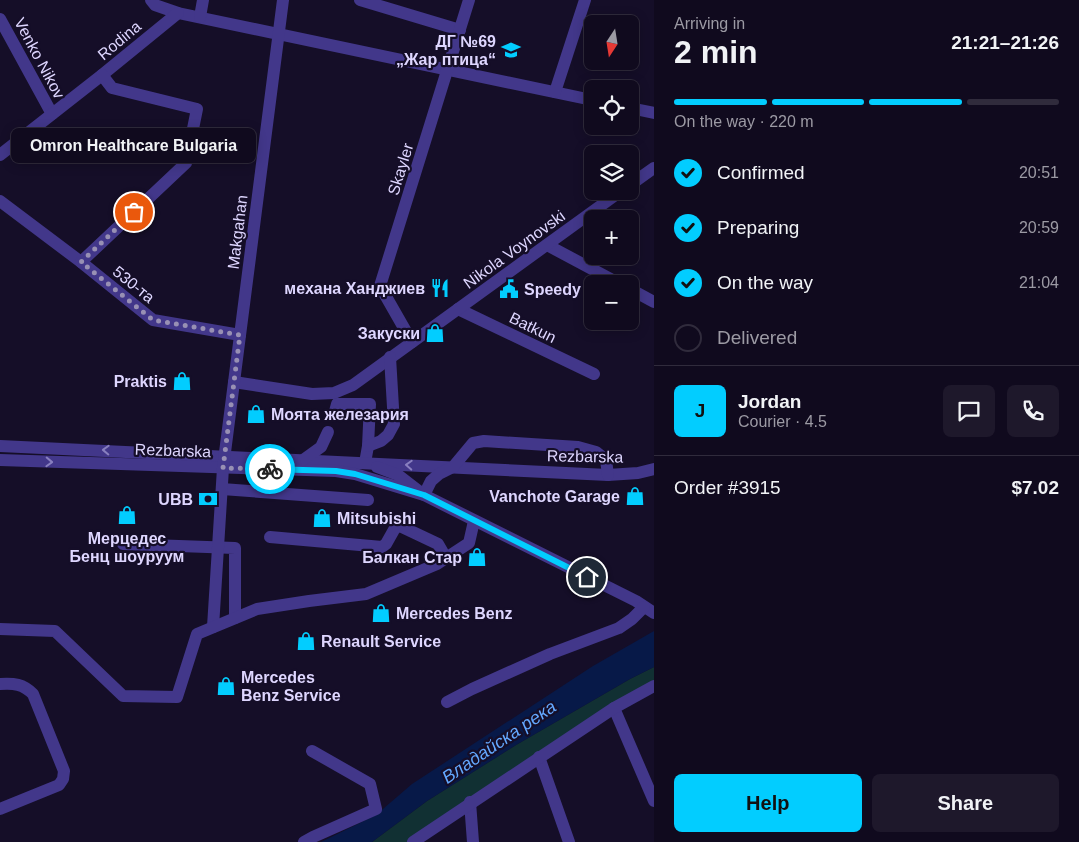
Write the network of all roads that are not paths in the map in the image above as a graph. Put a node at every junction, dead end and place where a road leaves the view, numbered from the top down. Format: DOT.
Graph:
graph roads {
  1 [pos="151,0"];
  2 [pos="203,0"];
  3 [pos="282,0"];
  4 [pos="360,0"];
  5 [pos="469,0"];
  6 [pos="585,0"];
  7 [pos="178,13"];
  8 [pos="200,17"];
  9 [pos="0,18"];
  10 [pos="460,30"];
  11 [pos="278,34"];
  12 [pos="447,70"];
  13 [pos="102,75"];
  14 [pos="555,92"];
  15 [pos="584,98"];
  16 [pos="639,110"];
  17 [pos="654,113"];
  18 [pos="52,114"];
  19 [pos="0,155"];
  20 [pos="654,167"];
  21 [pos="639,178"];
  22 [pos="609,200"];
  23 [pos="0,201"];
  24 [pos="548,244"];
  25 [pos="81,262"];
  26 [pos="604,275"];
  27 [pos="639,294"];
  28 [pos="654,302"];
  29 [pos="458,309"];
  30 [pos="240,335"];
  31 [pos="412,342"];
  32 [pos="390,357"];
  33 [pos="594,374"];
  34 [pos="234,382"];
  35 [pos="334,415"];
  36 [pos="328,432"];
  37 [pos="0,446"];
  38 [pos="368,446"];
  39 [pos="0,460"];
  40 [pos="303,460"];
  41 [pos="224,462"];
  42 [pos="365,463"];
  43 [pos="452,467"];
  44 [pos="654,469"];
  45 [pos="608,475"];
  46 [pos="222,489"];
  47 [pos="424,495"];
  48 [pos="368,500"];
  49 [pos="474,521"];
  50 [pos="270,537"];
  51 [pos="123,544"];
  52 [pos="218,547"];
  53 [pos="446,558"];
  54 [pos="649,610"];
  55 [pos="235,618"];
  56 [pos="213,627"];
  57 [pos="0,628"];
  58 [pos="0,684"];
  59 [pos="654,686"];
  60 [pos="447,702"];
  61 [pos="614,708"];
  62 [pos="312,751"];
  63 [pos="539,757"];
  64 [pos="654,801"];
  65 [pos="470,802"];
  66 [pos="0,809"];
  67 [pos="304,842"];
  68 [pos="413,842"];
  69 [pos="473,842"];
  70 [pos="569,842"];
  1 -- 7 [label="street"];
  2 -- 8 [label="street"];
  3 -- 11 [label="street, Makgahan"];
  4 -- 10 [label="street"];
  5 -- 10 [label="street, Skayler"];
  6 -- 14 [label="street"];
  7 -- 8 [label="street"];
  7 -- 13 [label="street, Rodina"];
  8 -- 11 [label="street"];
  9 -- 18 [label="street, Venko Nikov"];
  10 -- 12 [label="street, Skayler"];
  11 -- 12 [label="street"];
  11 -- 30 [label="street, Makgahan"];
  12 -- 14 [label="street"];
  12 -- 31 [label="street, Skayler"];
  13 -- 18 [label="street, Rodina"];
  13 -- 25 [label="street"];
  14 -- 15 [label="street"];
  16 -- 17 [label="street"];
  18 -- 19 [label="street, Rodina"];
  20 -- 21 [label="street"];
  22 -- 24 [label="street, Nikola Voynovski"];
  23 -- 25 [label="street, 530-та"];
  24 -- 26 [label="street"];
  24 -- 29 [label="street, Nikola Voynovski"];
  25 -- 30 [label="street, 530-та"];
  27 -- 28 [label="street"];
  29 -- 31 [label="street, Nikola Voynovski"];
  29 -- 33 [label="street, Batkun"];
  30 -- 34 [label="street, Makgahan"];
  31 -- 32 [label="street, Nikola Voynovski"];
  32 -- 34 [label="street, Nikola Voynovski"];
  32 -- 38 [label="street"];
  34 -- 41 [label="street, Makgahan"];
  35 -- 38 [label="street"];
  36 -- 40 [label="street"];
  41 -- 37 [label="street, Rezbarska, one-way"];
  38 -- 42 [label="street"];
  39 -- 41 [label="street, Rezbarska, one-way"];
  40 -- 41 [label="street, Rezbarska"];
  40 -- 42 [label="street, Rezbarska"];
  41 -- 46 [label="street, Makgahan"];
  41 -- 47 [label="street, Rezbarska"];
  43 -- 42 [label="street, Rezbarska, one-way"];
  42 -- 47 [label="street, Rezbarska"];
  43 -- 45 [label="street, Rezbarska"];
  43 -- 45 [label="street"];
  43 -- 47 [label="street"];
  44 -- 45 [label="street, Rezbarska"];
  46 -- 48 [label="street"];
  46 -- 52 [label="street, Makgahan"];
  47 -- 49 [label="street"];
  49 -- 53 [label="street"];
  49 -- 54 [label="street"];
  50 -- 53 [label="street"];
  51 -- 52 [label="street"];
  52 -- 55 [label="street"];
  52 -- 56 [label="street, Makgahan"];
  53 -- 55 [label="street"];
  54 -- 60 [label="street"];
  55 -- 56 [label="street"];
  56 -- 57 [label="street"];
  58 -- 66 [label="street"];
  59 -- 61 [label="street"];
  61 -- 63 [label="street"];
  61 -- 64 [label="street"];
  62 -- 67 [label="street"];
  63 -- 65 [label="street"];
  63 -- 70 [label="street"];
  65 -- 68 [label="street"];
  65 -- 69 [label="street"];
}
